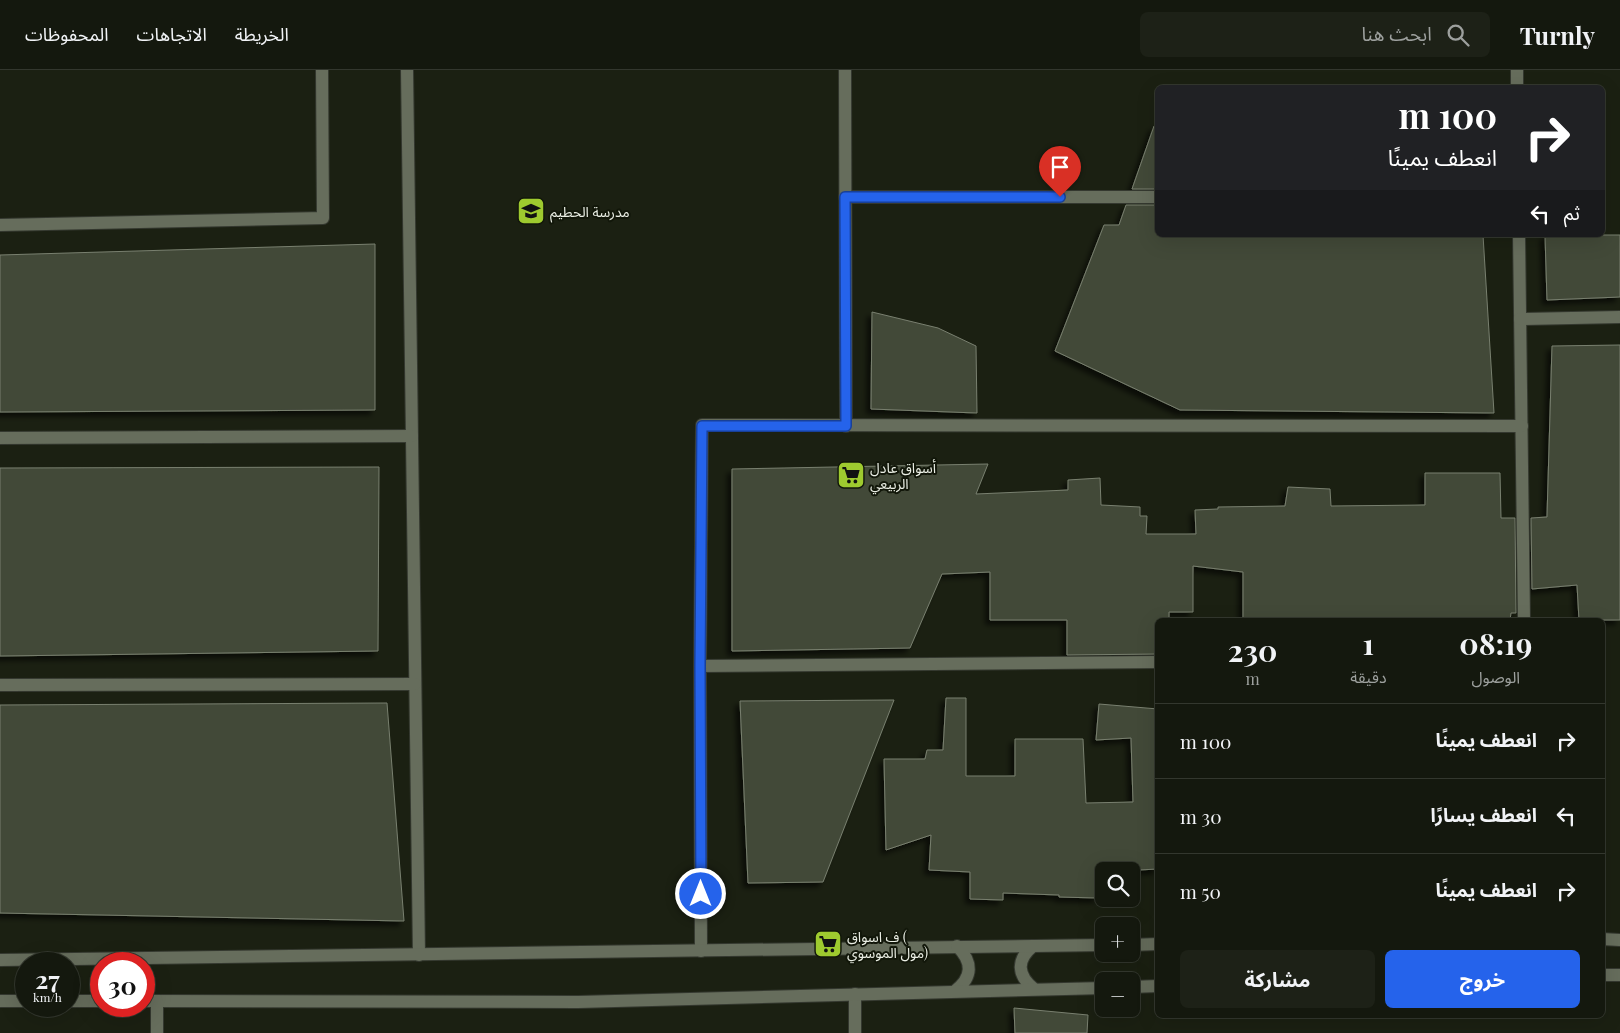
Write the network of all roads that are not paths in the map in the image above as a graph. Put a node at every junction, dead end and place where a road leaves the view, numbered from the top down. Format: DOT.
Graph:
graph roads {
  1 [pos="322,70"];
  2 [pos="407,70"];
  3 [pos="845,70"];
  4 [pos="1517,70"];
  5 [pos="1517,85"];
  6 [pos="845,197"];
  7 [pos="1155,197"];
  8 [pos="0,225"];
  9 [pos="1519,237"];
  10 [pos="1620,317"];
  11 [pos="1520,319"];
  12 [pos="846,426"];
  13 [pos="1522,426"];
  14 [pos="412,436"];
  15 [pos="0,438"];
  16 [pos="1524,618"];
  17 [pos="1155,662"];
  18 [pos="700,666"];
  19 [pos="0,684"];
  20 [pos="415,684"];
  21 [pos="1605,940"];
  22 [pos="1620,940"];
  23 [pos="1140,944"];
  24 [pos="1155,944"];
  25 [pos="1095,945"];
  26 [pos="957,946"];
  27 [pos="1033,946"];
  28 [pos="702,951"];
  29 [pos="419,955"];
  30 [pos="0,960"];
  31 [pos="1605,975"];
  32 [pos="1620,975"];
  33 [pos="1155,986"];
  34 [pos="1140,987"];
  35 [pos="1095,988"];
  36 [pos="1034,990"];
  37 [pos="954,991"];
  38 [pos="855,994"];
  39 [pos="0,1001"];
  40 [pos="15,1001"];
  41 [pos="157,1001"];
  42 [pos="157,1033"];
  43 [pos="855,1033"];
  1 -- 8 [label="street"];
  2 -- 14 [label="street"];
  3 -- 6 [label="street"];
  4 -- 5 [label="street"];
  6 -- 7 [label="street"];
  6 -- 12 [label="street"];
  9 -- 11 [label="street"];
  10 -- 11 [label="street"];
  11 -- 13 [label="street"];
  12 -- 13 [label="street"];
  12 -- 18 [label="street"];
  13 -- 16 [label="street"];
  14 -- 15 [label="street"];
  14 -- 20 [label="street"];
  17 -- 18 [label="street"];
  18 -- 28 [label="street"];
  19 -- 20 [label="street"];
  20 -- 29 [label="street"];
  21 -- 22 [label="street"];
  23 -- 24 [label="street"];
  25 -- 27 [label="street"];
  26 -- 27 [label="street"];
  26 -- 28 [label="street"];
  26 -- 37 [label="street"];
  27 -- 36 [label="street"];
  28 -- 29 [label="street"];
  29 -- 30 [label="street"];
  31 -- 32 [label="street"];
  33 -- 34 [label="street"];
  35 -- 36 [label="street"];
  36 -- 37 [label="street"];
  37 -- 38 [label="street"];
  38 -- 41 [label="street"];
  38 -- 43 [label="street"];
  39 -- 40 [label="street"];
  41 -- 42 [label="street"];
}
